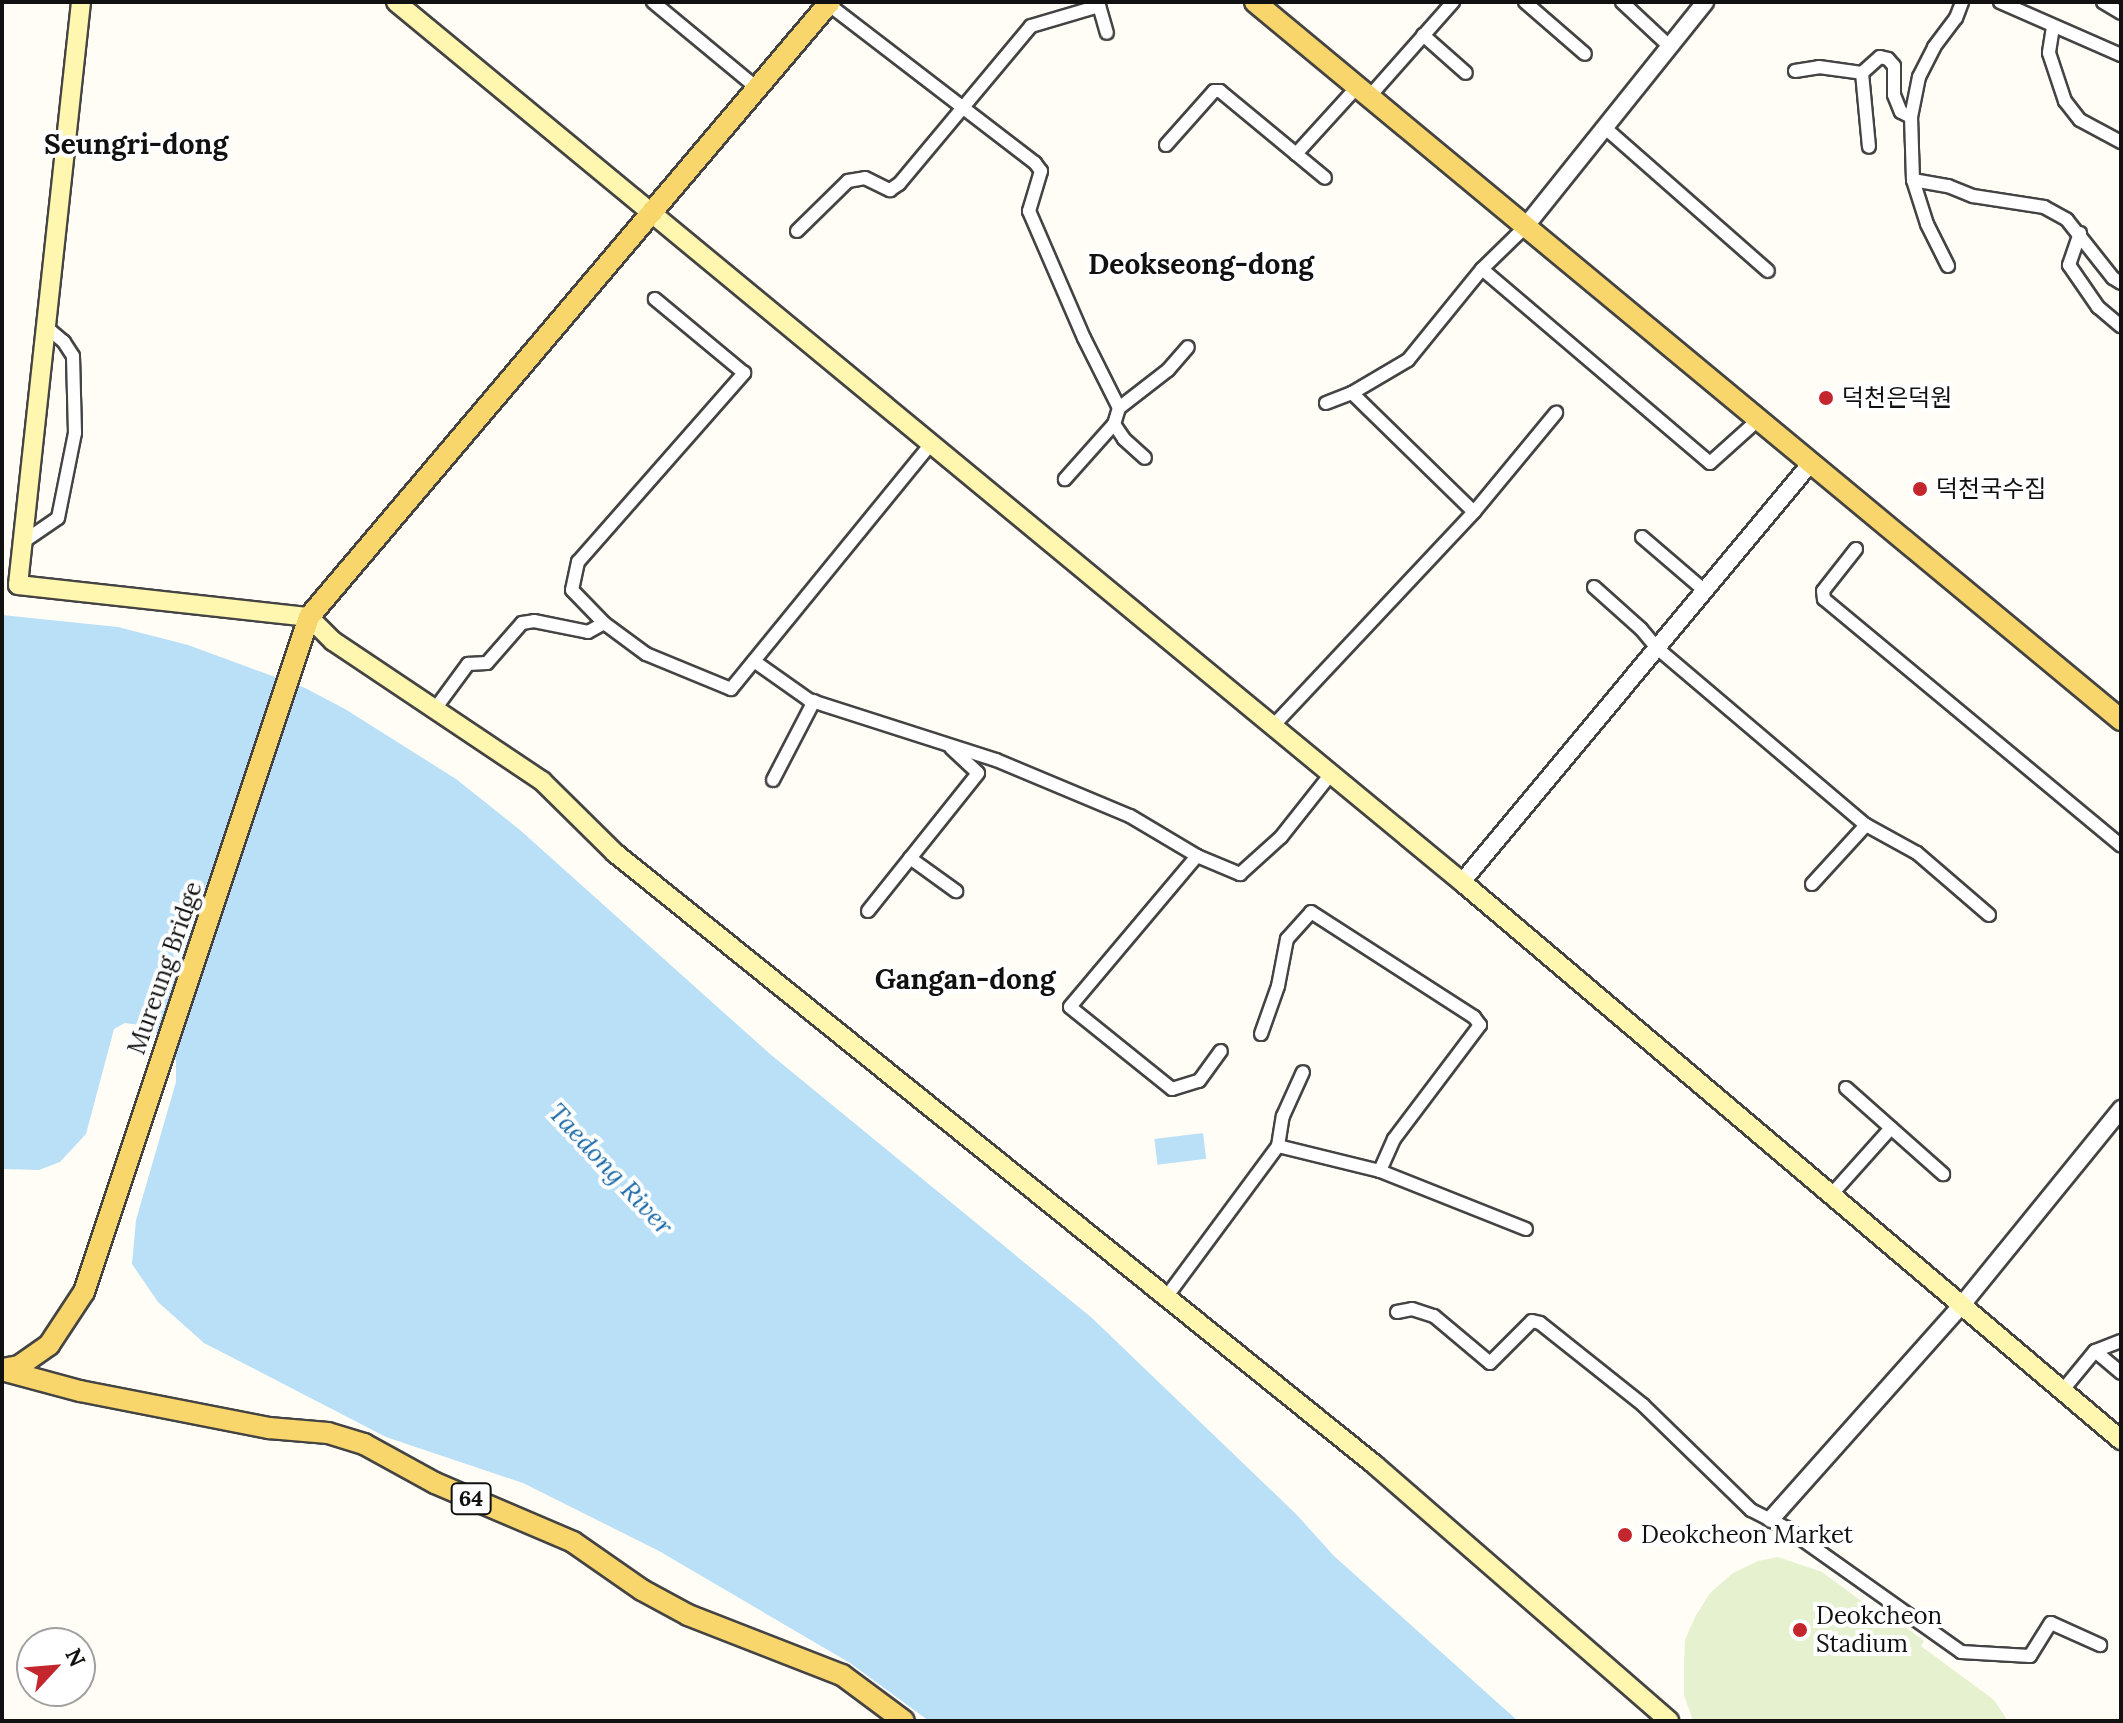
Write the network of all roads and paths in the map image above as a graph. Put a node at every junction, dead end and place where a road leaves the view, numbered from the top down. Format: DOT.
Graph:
graph roads {
  1 [pos="81,2"];
  2 [pos="396,2"];
  3 [pos="653,2"];
  4 [pos="1255,2"];
  5 [pos="1453,2"];
  6 [pos="1525,2"];
  7 [pos="1622,2"];
  8 [pos="1705,2"];
  9 [pos="1962,2"];
  10 [pos="2000,2"];
  11 [pos="2103,2"];
  12 [pos="829,3"];
  13 [pos="1098,4"];
  14 [pos="2121,13"];
  15 [pos="2053,27"];
  16 [pos="1107,33"];
  17 [pos="1423,35"];
  18 [pos="1669,46"];
  19 [pos="1585,54"];
  20 [pos="2121,55"];
  21 [pos="1795,71"];
  22 [pos="1466,73"];
  23 [pos="1862,73"];
  24 [pos="757,88"];
  25 [pos="1363,92"];
  26 [pos="964,108"];
  27 [pos="1911,117"];
  28 [pos="1604,127"];
  29 [pos="2121,142"];
  30 [pos="1166,145"];
  31 [pos="1869,147"];
  32 [pos="1296,154"];
  33 [pos="1325,178"];
  34 [pos="1913,180"];
  35 [pos="651,214"];
  36 [pos="1525,227"];
  37 [pos="797,231"];
  38 [pos="2080,233"];
  39 [pos="1948,266"];
  40 [pos="1482,269"];
  41 [pos="1768,271"];
  42 [pos="2121,283"];
  43 [pos="655,299"];
  44 [pos="2121,326"];
  45 [pos="46,327"];
  46 [pos="1188,347"];
  47 [pos="1352,393"];
  48 [pos="1326,403"];
  49 [pos="1119,408"];
  50 [pos="1556,413"];
  51 [pos="1758,420"];
  52 [pos="1114,424"];
  53 [pos="931,444"];
  54 [pos="1145,458"];
  55 [pos="1810,464"];
  56 [pos="1065,479"];
  57 [pos="1474,512"];
  58 [pos="1642,537"];
  59 [pos="23,542"];
  60 [pos="1856,549"];
  61 [pos="10,585"];
  62 [pos="1594,587"];
  63 [pos="1705,591"];
  64 [pos="309,617"];
  65 [pos="604,623"];
  66 [pos="1657,648"];
  67 [pos="754,661"];
  68 [pos="814,701"];
  69 [pos="435,709"];
  70 [pos="2121,720"];
  71 [pos="1273,726"];
  72 [pos="946,743"];
  73 [pos="1331,774"];
  74 [pos="773,780"];
  75 [pos="1866,825"];
  76 [pos="2121,846"];
  77 [pos="1197,856"];
  78 [pos="910,858"];
  79 [pos="1462,882"];
  80 [pos="1812,884"];
  81 [pos="956,891"];
  82 [pos="868,911"];
  83 [pos="1989,915"];
  84 [pos="1261,1034"];
  85 [pos="1221,1051"];
  86 [pos="1303,1072"];
  87 [pos="1846,1088"];
  88 [pos="2121,1109"];
  89 [pos="1891,1128"];
  90 [pos="1278,1146"];
  91 [pos="1380,1171"];
  92 [pos="1943,1174"];
  93 [pos="1831,1195"];
  94 [pos="1526,1229"];
  95 [pos="1167,1296"];
  96 [pos="1961,1306"];
  97 [pos="1397,1312"];
  98 [pos="2121,1341"];
  99 [pos="2095,1351"];
  100 [pos="2,1369"];
  101 [pos="2121,1373"];
  102 [pos="2062,1391"];
  103 [pos="2121,1440"];
  104 [pos="1771,1519"];
  105 [pos="2100,1645"];
  106 [pos="904,1721"];
  107 [pos="1669,1721"];
  1 -- 45 [label="main road"];
  2 -- 35 [label="main road"];
  3 -- 24 [label="street"];
  4 -- 25 [label="main road"];
  5 -- 17 [label="street"];
  6 -- 19 [label="street"];
  7 -- 18 [label="street"];
  8 -- 18 [label="street"];
  9 -- 27 [label="street"];
  10 -- 15 [label="street"];
  11 -- 14 [label="street"];
  12 -- 24 [label="main road"];
  12 -- 26 [label="street"];
  13 -- 16 [label="street"];
  13 -- 26 [label="street"];
  15 -- 20 [label="street"];
  15 -- 29 [label="street"];
  17 -- 22 [label="street"];
  17 -- 25 [label="street"];
  18 -- 28 [label="street"];
  21 -- 23 [label="street"];
  23 -- 27 [label="street"];
  23 -- 31 [label="street"];
  24 -- 35 [label="main road"];
  25 -- 32 [label="street"];
  25 -- 36 [label="main road"];
  26 -- 37 [label="street"];
  26 -- 49 [label="street"];
  27 -- 34 [label="street"];
  28 -- 36 [label="street"];
  28 -- 41 [label="street"];
  30 -- 32 [label="street"];
  32 -- 33 [label="street"];
  34 -- 38 [label="street"];
  34 -- 39 [label="street"];
  35 -- 53 [label="main road"];
  35 -- 64 [label="main road"];
  36 -- 40 [label="street"];
  36 -- 51 [label="main road"];
  38 -- 42 [label="street"];
  38 -- 44 [label="street"];
  40 -- 47 [label="street"];
  40 -- 51 [label="street"];
  43 -- 65 [label="street"];
  45 -- 59 [label="main road"];
  45 -- 59 [label="street"];
  46 -- 49 [label="street"];
  47 -- 48 [label="street"];
  47 -- 57 [label="street"];
  49 -- 52 [label="street"];
  50 -- 57 [label="street"];
  51 -- 55 [label="main road"];
  52 -- 54 [label="street"];
  52 -- 56 [label="street"];
  53 -- 67 [label="street"];
  53 -- 71 [label="main road"];
  55 -- 63 [label="street"];
  55 -- 70 [label="main road"];
  57 -- 71 [label="street"];
  58 -- 63 [label="street"];
  59 -- 61 [label="main road"];
  60 -- 76 [label="street"];
  61 -- 64 [label="main road"];
  62 -- 66 [label="street"];
  63 -- 66 [label="street"];
  64 -- 69 [label="main road"];
  64 -- 100 [label="main road, Mureung Bridge"];
  65 -- 67 [label="street"];
  65 -- 69 [label="street"];
  66 -- 75 [label="street"];
  66 -- 79 [label="street"];
  67 -- 68 [label="street"];
  68 -- 72 [label="street"];
  68 -- 74 [label="street"];
  69 -- 95 [label="main road"];
  71 -- 73 [label="main road"];
  72 -- 77 [label="street"];
  72 -- 78 [label="street"];
  73 -- 77 [label="street"];
  73 -- 79 [label="main road"];
  75 -- 80 [label="street"];
  75 -- 83 [label="street"];
  77 -- 85 [label="street"];
  78 -- 81 [label="street"];
  78 -- 82 [label="street"];
  79 -- 93 [label="main road"];
  84 -- 91 [label="street"];
  86 -- 90 [label="street"];
  87 -- 89 [label="street"];
  88 -- 96 [label="street"];
  89 -- 92 [label="street"];
  89 -- 93 [label="street"];
  90 -- 91 [label="street"];
  90 -- 95 [label="street"];
  91 -- 94 [label="street"];
  93 -- 96 [label="main road"];
  95 -- 107 [label="main road"];
  96 -- 102 [label="main road"];
  96 -- 104 [label="street"];
  97 -- 104 [label="street"];
  98 -- 99 [label="street"];
  99 -- 101 [label="street"];
  99 -- 102 [label="street"];
  100 -- 106 [label="main road, 64"];
  102 -- 103 [label="main road"];
  104 -- 105 [label="street"];
}
